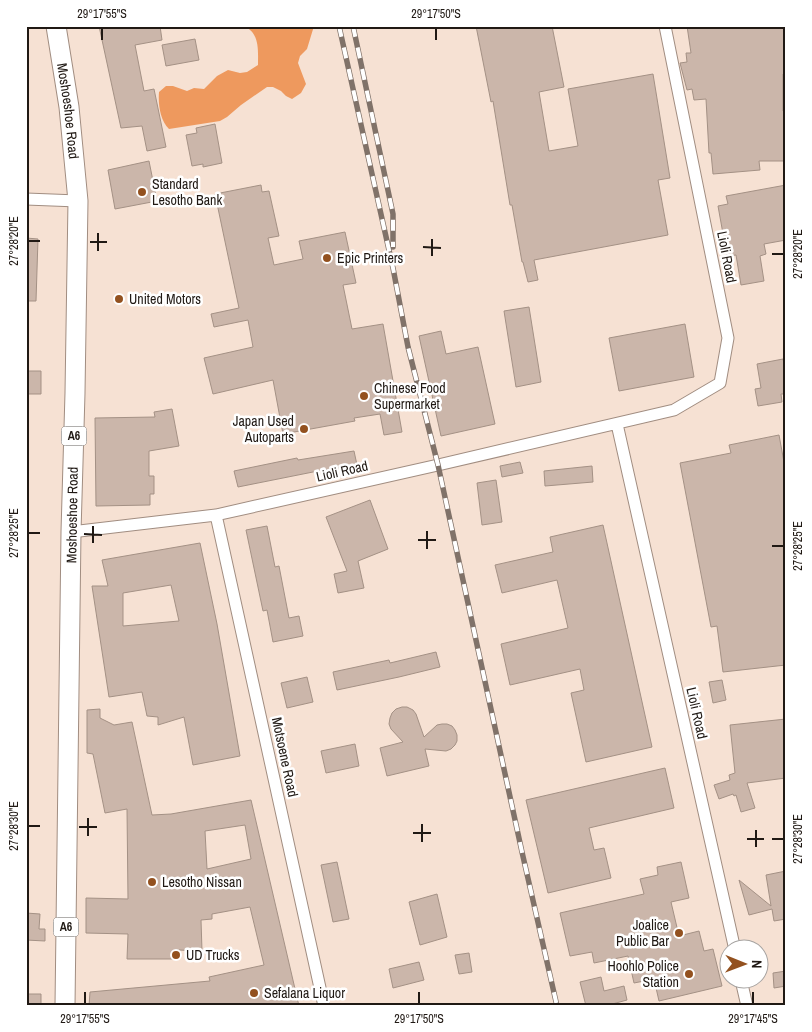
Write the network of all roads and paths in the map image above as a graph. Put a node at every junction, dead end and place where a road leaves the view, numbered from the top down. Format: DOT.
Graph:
graph roads {
  1 [pos="56,26"];
  2 [pos="665,26"];
  3 [pos="26,199"];
  4 [pos="78,201"];
  5 [pos="617,424"];
  6 [pos="216,515"];
  7 [pos="71,532"];
  8 [pos="733,940"];
  9 [pos="744,990"];
  10 [pos="65,1006"];
  11 [pos="324,1006"];
  12 [pos="747,1006"];
  1 -- 4 [label="main road, Moshoeshoe Road / A6"];
  2 -- 5 [label="street, Lioli Road"];
  3 -- 4 [label="street"];
  4 -- 7 [label="main road, Moshoeshoe Road / A6"];
  5 -- 6 [label="street, Lioli Road"];
  5 -- 8 [label="street, Lioli Road"];
  6 -- 7 [label="street, Lioli Road"];
  6 -- 11 [label="street, Motsoene Road"];
  7 -- 10 [label="main road, Moshoeshoe Road / A6"];
  9 -- 12 [label="street"];
}
